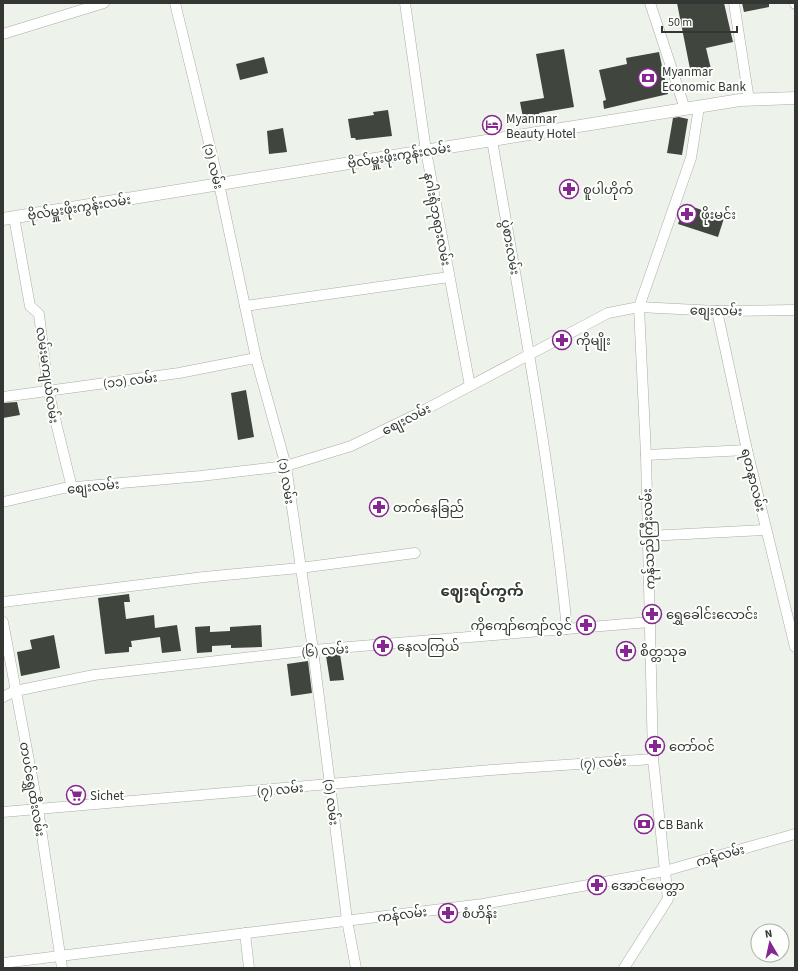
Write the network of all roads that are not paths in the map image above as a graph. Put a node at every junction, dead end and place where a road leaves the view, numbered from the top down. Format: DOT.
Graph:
graph roads {
  1 [pos="104,3"];
  2 [pos="175,3"];
  3 [pos="405,3"];
  4 [pos="650,3"];
  5 [pos="734,3"];
  6 [pos="3,34"];
  7 [pos="795,98"];
  8 [pos="749,100"];
  9 [pos="699,107"];
  10 [pos="685,109"];
  11 [pos="492,140"];
  12 [pos="426,151"];
  13 [pos="219,184"];
  14 [pos="8,218"];
  15 [pos="449,278"];
  16 [pos="245,306"];
  17 [pos="640,307"];
  18 [pos="795,310"];
  19 [pos="717,311"];
  20 [pos="531,354"];
  21 [pos="256,358"];
  22 [pos="470,386"];
  23 [pos="48,390"];
  24 [pos="3,397"];
  25 [pos="747,450"];
  26 [pos="646,455"];
  27 [pos="286,466"];
  28 [pos="72,488"];
  29 [pos="3,502"];
  30 [pos="766,530"];
  31 [pos="648,536"];
  32 [pos="415,553"];
  33 [pos="300,568"];
  34 [pos="3,602"];
  35 [pos="3,622"];
  36 [pos="650,622"];
  37 [pos="567,629"];
  38 [pos="795,647"];
  39 [pos="313,650"];
  40 [pos="15,691"];
  41 [pos="3,697"];
  42 [pos="653,759"];
  43 [pos="330,785"];
  44 [pos="38,809"];
  45 [pos="3,812"];
  46 [pos="795,834"];
  47 [pos="665,871"];
  48 [pos="347,920"];
  49 [pos="245,933"];
  50 [pos="61,956"];
  51 [pos="3,963"];
  52 [pos="62,968"];
  53 [pos="249,968"];
  54 [pos="356,968"];
  55 [pos="624,968"];
  1 -- 6 [label="street"];
  2 -- 13 [label="street, (၁) လမ်း"];
  3 -- 12 [label="street, နဂါးရုံဘုရားလမ်း"];
  4 -- 10 [label="street"];
  5 -- 8 [label="street"];
  7 -- 8 [label="street, ဗိုလ်မှူးဖိုးကွန်းလမ်း"];
  8 -- 9 [label="street, ဗိုလ်မှူးဖိုးကွန်းလမ်း"];
  9 -- 10 [label="street, ဗိုလ်မှူးဖိုးကွန်းလမ်း"];
  9 -- 17 [label="street, ကုန်သည်ကြီးလမ်း"];
  10 -- 11 [label="street, ဗိုလ်မှူးဖိုးကွန်းလမ်း"];
  11 -- 12 [label="street, ဗိုလ်မှူးဖိုးကွန်းလမ်း"];
  11 -- 20 [label="street, ပွဲစားလမ်း"];
  12 -- 13 [label="street, ဗိုလ်မှူးဖိုးကွန်းလမ်း"];
  12 -- 15 [label="street, နဂါးရုံဘုရားလမ်း"];
  13 -- 14 [label="street, ဗိုလ်မှူးဖိုးကွန်းလမ်း"];
  13 -- 16 [label="street, (၁) လမ်း"];
  14 -- 23 [label="street, လမ်းမကျယ်လမ်း"];
  15 -- 16 [label="street"];
  15 -- 22 [label="street, နဂါးရုံဘုရားလမ်း"];
  16 -- 21 [label="street, (၁) လမ်း"];
  17 -- 19 [label="street, စျေးလမ်း"];
  17 -- 20 [label="street, စျေးလမ်း"];
  17 -- 26 [label="street, ကုန်သည်ကြီးလမ်း"];
  18 -- 19 [label="street, စျေးလမ်း"];
  19 -- 25 [label="street, ရတနာလမ်း"];
  20 -- 22 [label="street, စျေးလမ်း"];
  20 -- 37 [label="street, ပွဲစားလမ်း"];
  21 -- 23 [label="street, (၁၁) လမ်း"];
  21 -- 27 [label="street, (၁) လမ်း"];
  22 -- 27 [label="street, စျေးလမ်း"];
  23 -- 24 [label="street, (၁၁) လမ်း"];
  23 -- 28 [label="street, လမ်းမကျယ်လမ်း"];
  25 -- 26 [label="street"];
  25 -- 30 [label="street, ရတနာလမ်း"];
  26 -- 31 [label="street, ကုန်သည်ကြီးလမ်း"];
  27 -- 28 [label="street, စျေးလမ်း"];
  27 -- 33 [label="street, (၁) လမ်း"];
  28 -- 29 [label="street, စျေးလမ်း"];
  30 -- 31 [label="street"];
  30 -- 38 [label="street, ရတနာလမ်း"];
  31 -- 36 [label="street, ကုန်သည်ကြီးလမ်း"];
  32 -- 33 [label="street"];
  33 -- 34 [label="street"];
  33 -- 39 [label="street, (၁) လမ်း"];
  35 -- 40 [label="street, တပင်ရွှေထီးလမ်း"];
  36 -- 37 [label="street, (၆) လမ်း"];
  36 -- 42 [label="street, ကုန်သည်ကြီးလမ်း"];
  37 -- 39 [label="street, (၆) လမ်း"];
  39 -- 40 [label="street, (၆) လမ်း"];
  39 -- 43 [label="street, (၁) လမ်း"];
  40 -- 41 [label="street, (၆) လမ်း"];
  40 -- 44 [label="street, တပင်ရွှေထီးလမ်း"];
  42 -- 43 [label="street, (၇) လမ်း"];
  42 -- 47 [label="street, ကုန်သည်ကြီးလမ်း"];
  43 -- 44 [label="street, (၇) လမ်း"];
  43 -- 48 [label="street, (၁) လမ်း"];
  44 -- 45 [label="street, (၇) လမ်း"];
  44 -- 50 [label="street, တပင်ရွှေထီးလမ်း"];
  46 -- 47 [label="street, ကန်လမ်း"];
  47 -- 48 [label="street, ကန်လမ်း"];
  47 -- 55 [label="street, ကုန်သည်ကြီးလမ်း"];
  48 -- 49 [label="street, ကန်လမ်း"];
  48 -- 54 [label="street, (၁) လမ်း"];
  49 -- 50 [label="street, ကန်လမ်း"];
  49 -- 53 [label="street"];
  50 -- 51 [label="street, ကန်လမ်း"];
  50 -- 52 [label="street, တပင်ရွှေထီးလမ်း"];
}
